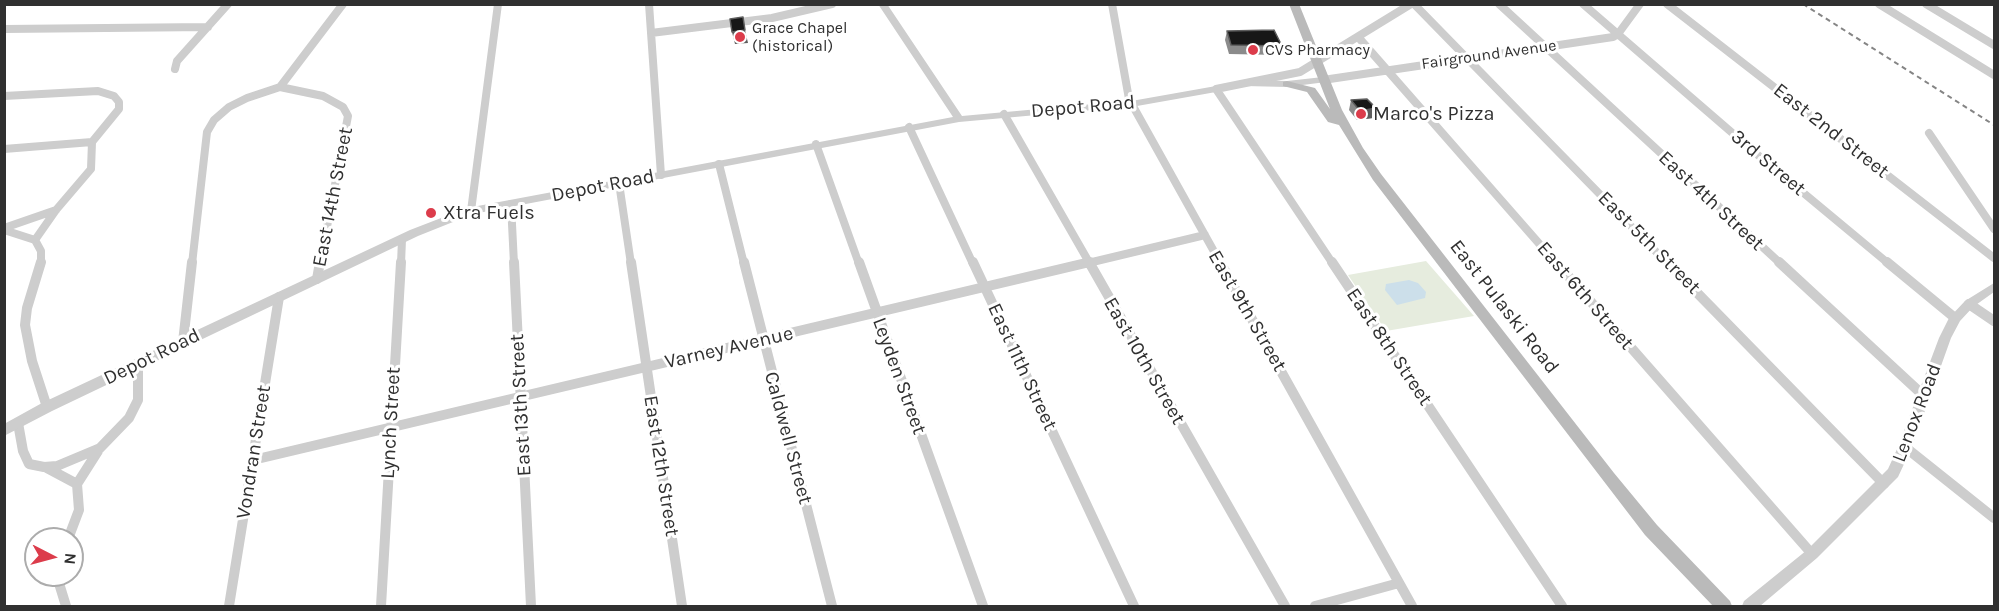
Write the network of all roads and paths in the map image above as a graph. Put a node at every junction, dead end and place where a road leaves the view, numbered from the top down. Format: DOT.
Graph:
graph roads {
  1 [pos="228,4"];
  2 [pos="343,4"];
  3 [pos="498,4"];
  4 [pos="649,4"];
  5 [pos="832,4"];
  6 [pos="882,4"];
  7 [pos="1112,4"];
  8 [pos="1294,4"];
  9 [pos="1412,4"];
  10 [pos="1498,4"];
  11 [pos="1583,4"];
  12 [pos="1640,4"];
  13 [pos="1667,4"];
  14 [pos="1879,4"];
  15 [pos="1926,4"];
  16 [pos="208,27"];
  17 [pos="4,29"];
  18 [pos="651,33"];
  19 [pos="1618,34"];
  20 [pos="1359,38"];
  21 [pos="1995,45"];
  22 [pos="1544,47"];
  23 [pos="1466,58"];
  24 [pos="1316,63"];
  25 [pos="175,69"];
  26 [pos="1386,70"];
  27 [pos="1995,75"];
  28 [pos="1323,80"];
  29 [pos="1245,83"];
  30 [pos="1287,84"];
  31 [pos="280,87"];
  32 [pos="1216,89"];
  33 [pos="4,96"];
  34 [pos="1131,104"];
  35 [pos="1004,114"];
  36 [pos="959,119"];
  37 [pos="1343,125"];
  38 [pos="909,127"];
  39 [pos="1929,133"];
  40 [pos="92,142"];
  41 [pos="816,144"];
  42 [pos="4,148"];
  43 [pos="719,164"];
  44 [pos="661,175"];
  45 [pos="619,183"];
  46 [pos="511,204"];
  47 [pos="56,210"];
  48 [pos="471,211"];
  49 [pos="4,229"];
  50 [pos="1995,229"];
  51 [pos="1205,236"];
  52 [pos="402,239"];
  53 [pos="36,240"];
  54 [pos="1995,258"];
  55 [pos="1087,263"];
  56 [pos="317,279"];
  57 [pos="985,287"];
  58 [pos="1995,287"];
  59 [pos="279,297"];
  60 [pos="1969,304"];
  61 [pos="876,313"];
  62 [pos="1955,318"];
  63 [pos="1995,321"];
  64 [pos="763,340"];
  65 [pos="183,342"];
  66 [pos="138,364"];
  67 [pos="646,368"];
  68 [pos="1924,396"];
  69 [pos="521,397"];
  70 [pos="48,407"];
  71 [pos="18,423"];
  72 [pos="391,428"];
  73 [pos="4,431"];
  74 [pos="1905,447"];
  75 [pos="100,448"];
  76 [pos="253,460"];
  77 [pos="44,467"];
  78 [pos="77,484"];
  79 [pos="1884,484"];
  80 [pos="1995,518"];
  81 [pos="73,527"];
  82 [pos="1812,554"];
  83 [pos="1399,583"];
  84 [pos="60,587"];
  85 [pos="66,606"];
  86 [pos="228,606"];
  87 [pos="381,606"];
  88 [pos="531,606"];
  89 [pos="682,606"];
  90 [pos="832,606"];
  91 [pos="983,606"];
  92 [pos="1134,606"];
  93 [pos="1286,606"];
  94 [pos="1316,606"];
  95 [pos="1412,606"];
  96 [pos="1562,606"];
  97 [pos="1724,606"];
  98 [pos="1749,606"];
  1 -- 16 [label="street"];
  2 -- 31 [label="street"];
  3 -- 48 [label="street"];
  4 -- 18 [label="street"];
  5 -- 18 [label="street"];
  6 -- 36 [label="street"];
  7 -- 34 [label="street, East 9th Street"];
  8 -- 24 [label="main road, East Pulaski Road"];
  9 -- 20 [label="street, Depot Road"];
  9 -- 23 [label="street, East 5th Street"];
  10 -- 22 [label="street, East 4th Street"];
  11 -- 19 [label="street, 3rd Street"];
  12 -- 19 [label="street"];
  13 -- 54 [label="street, East 2nd Street"];
  14 -- 27 [label="street"];
  15 -- 21 [label="street"];
  16 -- 17 [label="street"];
  16 -- 25 [label="street"];
  18 -- 44 [label="street"];
  19 -- 22 [label="street, Fairground Avenue"];
  19 -- 62 [label="street, 3rd Street"];
  20 -- 24 [label="street, Depot Road"];
  20 -- 26 [label="street, East 6th Street"];
  22 -- 23 [label="street, Fairground Avenue"];
  22 -- 68 [label="street, East 4th Street"];
  23 -- 26 [label="street, Fairground Avenue"];
  23 -- 79 [label="street, East 5th Street"];
  24 -- 28 [label="main road, East Pulaski Road"];
  24 -- 29 [label="street, Depot Road"];
  26 -- 28 [label="street, Fairground Avenue"];
  26 -- 82 [label="street, East 6th Street"];
  28 -- 30 [label="street, Depot Road"];
  28 -- 37 [label="main road, East Pulaski Road"];
  29 -- 30 [label="street, Depot Road"];
  29 -- 32 [label="street, Depot Road"];
  30 -- 37 [label="main road"];
  31 -- 56 [label="street, East 14th Street"];
  31 -- 65 [label="street"];
  32 -- 34 [label="street, Depot Road"];
  32 -- 96 [label="street, East 8th Street"];
  33 -- 40 [label="street"];
  34 -- 35 [label="street, Depot Road"];
  34 -- 51 [label="street, East 9th Street"];
  35 -- 36 [label="street, Depot Road"];
  35 -- 55 [label="street, East 10th Street"];
  36 -- 38 [label="street, Depot Road"];
  37 -- 97 [label="main road, East Pulaski Road"];
  38 -- 41 [label="street, Depot Road"];
  38 -- 57 [label="street, East 11th Street"];
  39 -- 50 [label="street"];
  40 -- 42 [label="street"];
  40 -- 47 [label="street"];
  41 -- 43 [label="street, Depot Road"];
  41 -- 61 [label="street, Leyden Street"];
  43 -- 44 [label="street, Depot Road"];
  43 -- 64 [label="street, Caldwell Street"];
  44 -- 45 [label="street, Depot Road"];
  45 -- 46 [label="street, Depot Road"];
  45 -- 67 [label="street, East 12th Street"];
  46 -- 48 [label="street, Depot Road"];
  46 -- 69 [label="street, East 13th Street"];
  47 -- 49 [label="street"];
  47 -- 53 [label="street"];
  48 -- 52 [label="street, Depot Road"];
  49 -- 53 [label="street"];
  51 -- 55 [label="street, Varney Avenue"];
  51 -- 83 [label="street, East 9th Street"];
  52 -- 56 [label="street, Depot Road"];
  52 -- 72 [label="street, Lynch Street"];
  53 -- 70 [label="street"];
  55 -- 57 [label="street, Varney Avenue"];
  55 -- 93 [label="street, East 10th Street"];
  56 -- 59 [label="street, Depot Road"];
  57 -- 61 [label="street, Varney Avenue"];
  57 -- 92 [label="street, East 11th Street"];
  58 -- 60 [label="street, Lenox Road"];
  59 -- 65 [label="street, Depot Road"];
  59 -- 76 [label="street, Vondran Street"];
  60 -- 62 [label="street, Lenox Road"];
  60 -- 63 [label="street"];
  61 -- 64 [label="street, Varney Avenue"];
  61 -- 91 [label="street, Leyden Street"];
  62 -- 68 [label="street, Lenox Road"];
  64 -- 67 [label="street, Varney Avenue"];
  64 -- 90 [label="street, Caldwell Street"];
  65 -- 66 [label="street, Depot Road"];
  66 -- 70 [label="street, Depot Road"];
  66 -- 75 [label="street"];
  67 -- 69 [label="street, Varney Avenue"];
  67 -- 89 [label="street, East 12th Street"];
  68 -- 74 [label="street, Lenox Road"];
  69 -- 72 [label="street, Varney Avenue"];
  69 -- 88 [label="street, East 13th Street"];
  70 -- 71 [label="street, Depot Road"];
  71 -- 73 [label="street, Depot Road"];
  71 -- 77 [label="street"];
  72 -- 76 [label="street, Varney Avenue"];
  72 -- 87 [label="street, Lynch Street"];
  74 -- 79 [label="street, Lenox Road"];
  74 -- 80 [label="street"];
  75 -- 77 [label="street"];
  75 -- 78 [label="street"];
  76 -- 86 [label="street, Vondran Street"];
  77 -- 78 [label="street"];
  78 -- 81 [label="street"];
  79 -- 82 [label="street, Lenox Road"];
  82 -- 98 [label="street, Lenox Road"];
  83 -- 94 [label="street"];
  83 -- 95 [label="street, East 9th Street"];
  84 -- 85 [label="street"];
}
